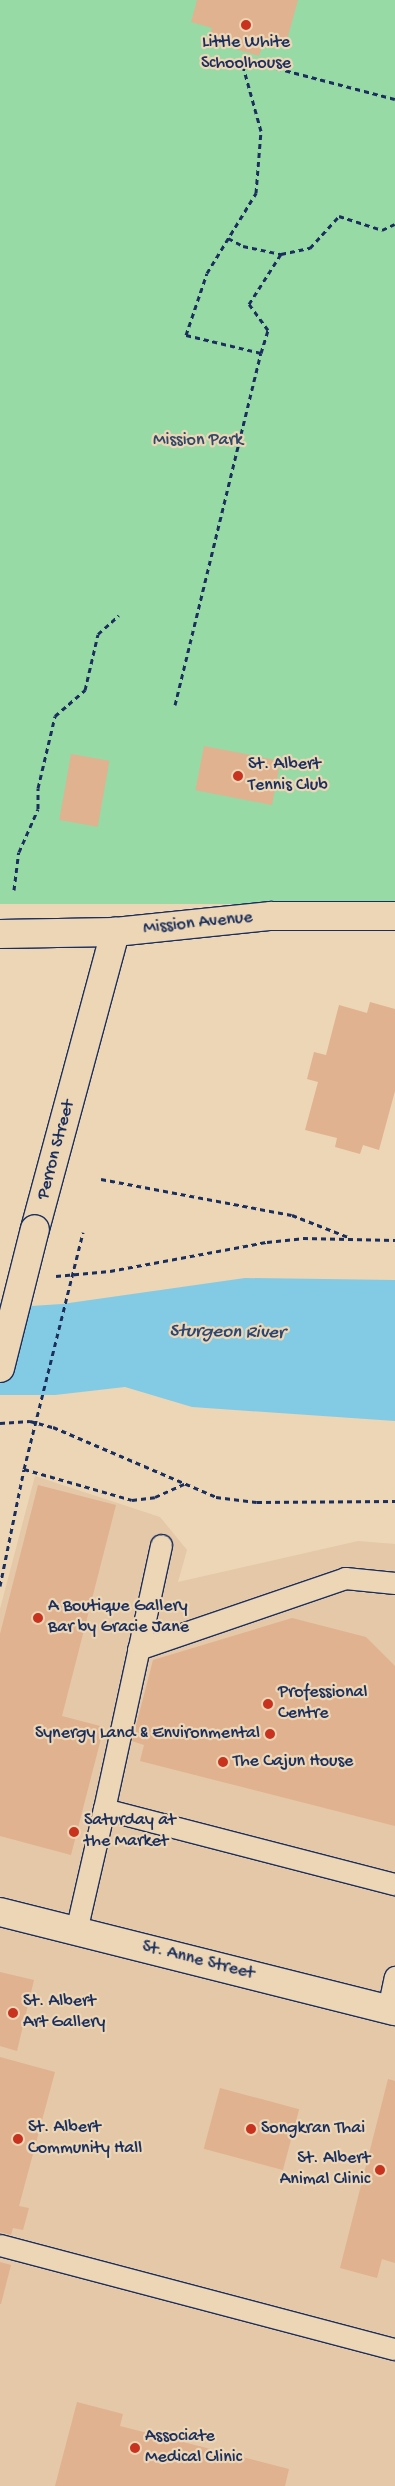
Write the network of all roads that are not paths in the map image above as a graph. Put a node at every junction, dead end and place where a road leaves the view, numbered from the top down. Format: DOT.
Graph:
graph roads {
  1 [pos="395,916"];
  2 [pos="115,932"];
  3 [pos="0,934"];
  4 [pos="0,1368"];
  5 [pos="161,1545"];
  6 [pos="395,1583"];
  7 [pos="138,1649"];
  8 [pos="104,1810"];
  9 [pos="395,1884"];
  10 [pos="0,1912"];
  11 [pos="76,1931"];
  12 [pos="395,1978"];
  13 [pos="391,2010"];
  14 [pos="0,2245"];
  15 [pos="395,2348"];
  1 -- 2 [label="street, Mission Avenue"];
  2 -- 3 [label="street, Mission Avenue"];
  2 -- 4 [label="street, Perron Street, bridge"];
  5 -- 7 [label="lane"];
  6 -- 7 [label="lane"];
  7 -- 8 [label="lane"];
  8 -- 9 [label="lane"];
  8 -- 11 [label="lane"];
  10 -- 11 [label="street, St. Anne Street"];
  11 -- 13 [label="street, St. Anne Street"];
  12 -- 13 [label="lane"];
  14 -- 15 [label="lane"];
}
